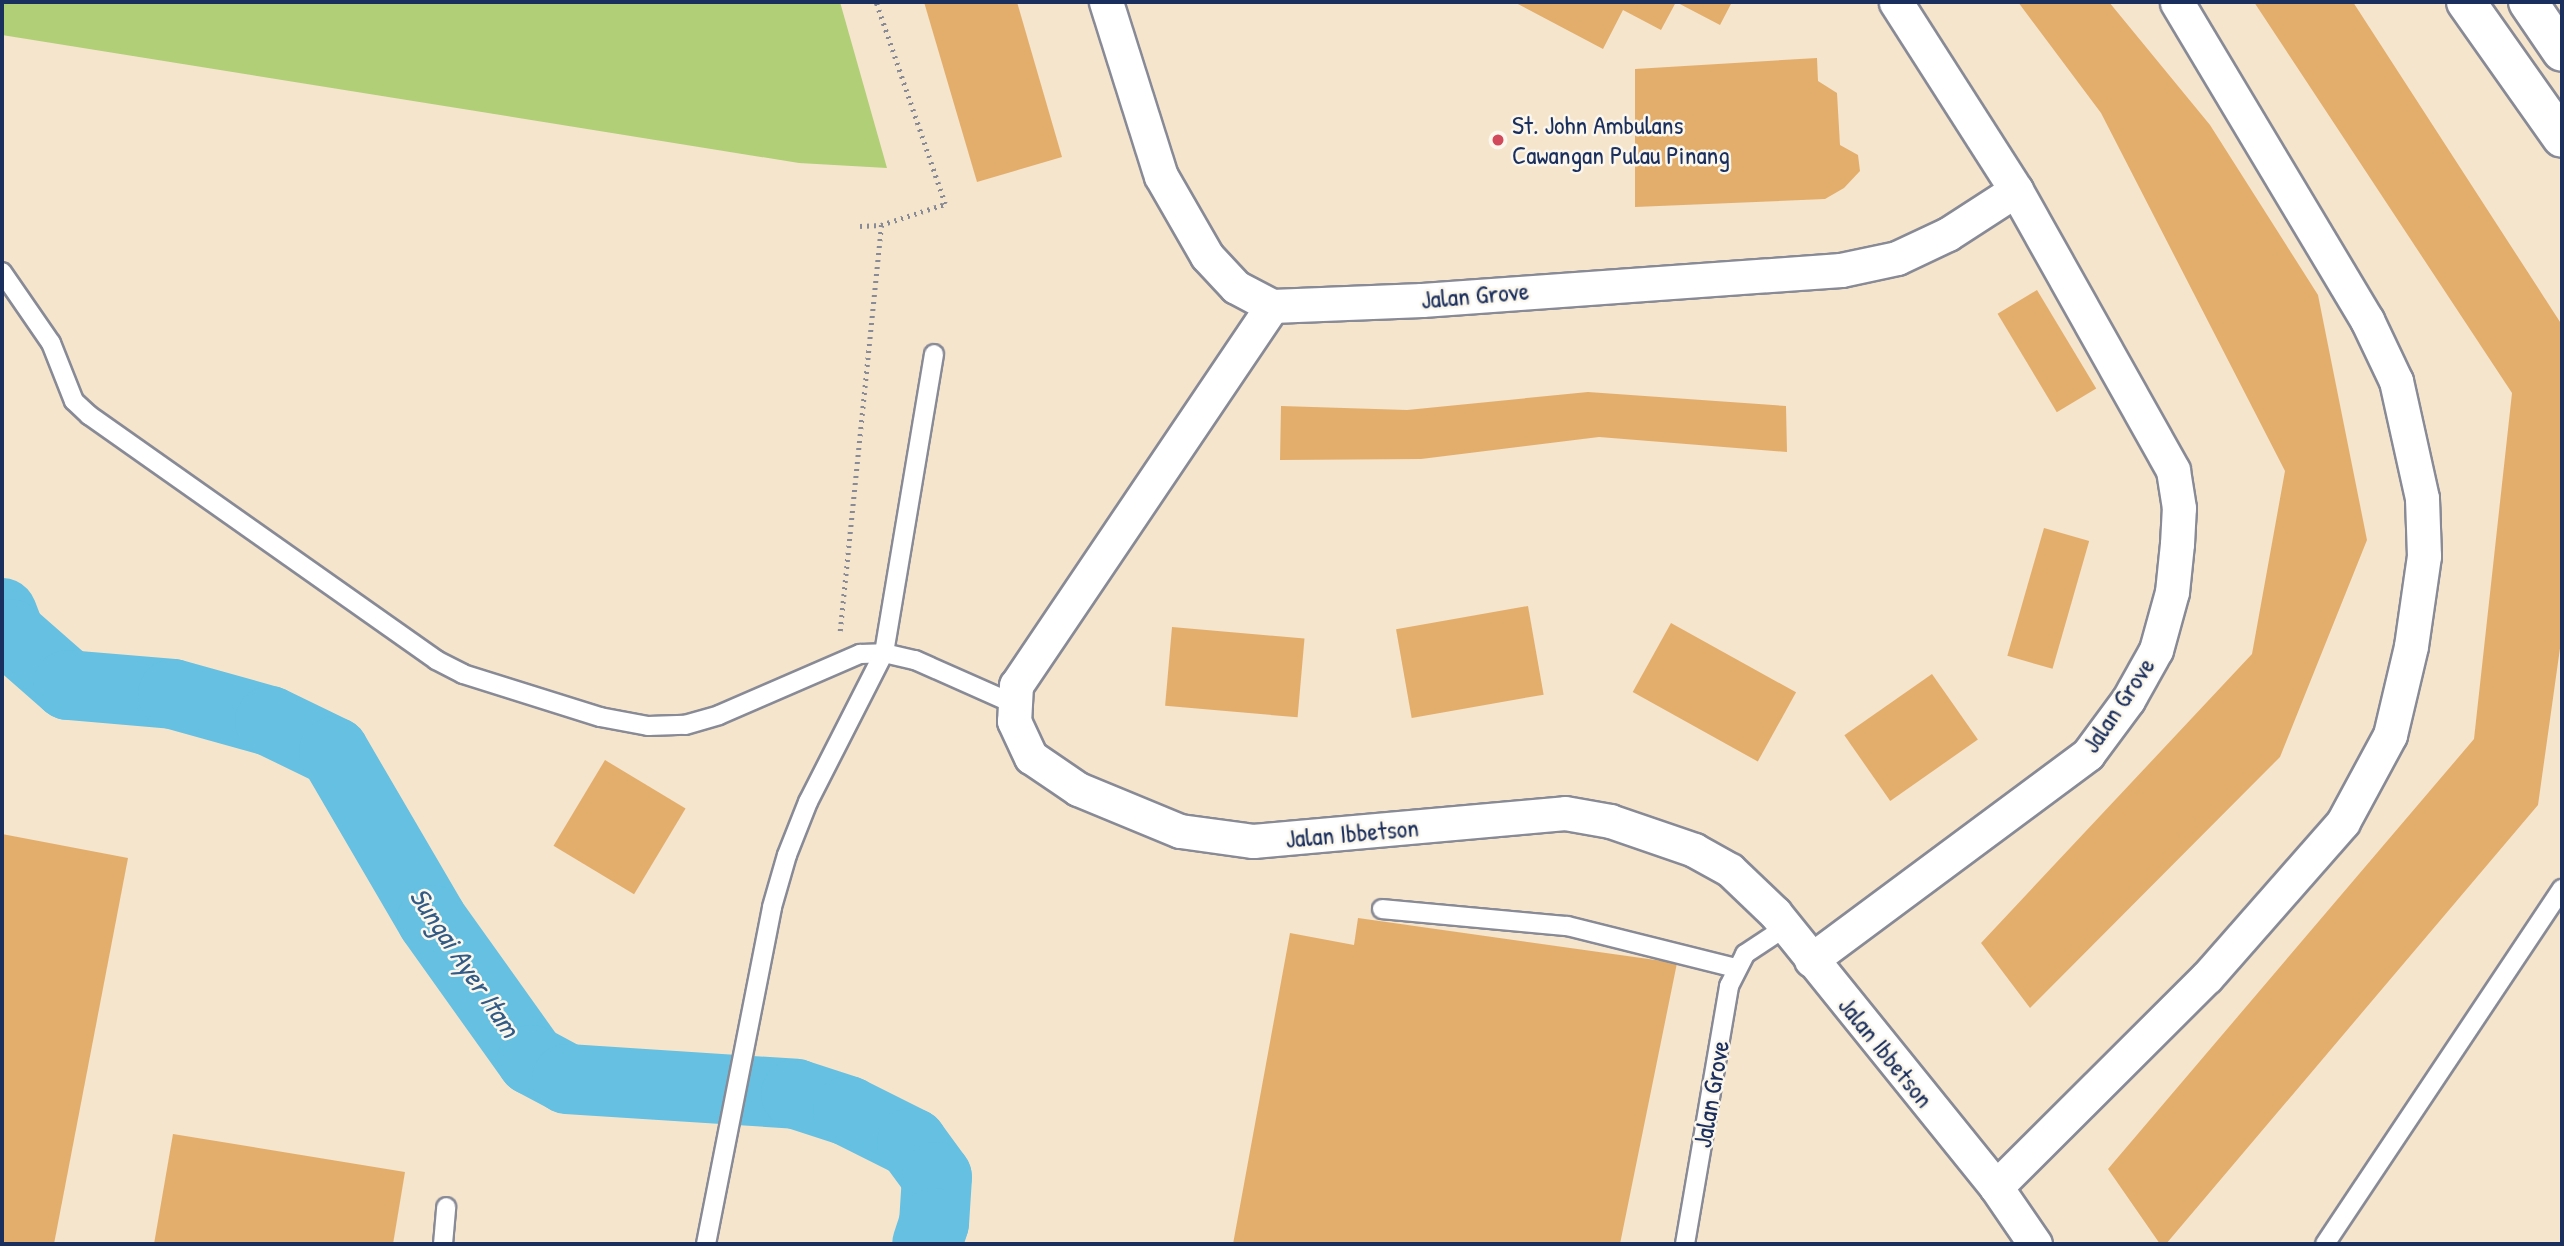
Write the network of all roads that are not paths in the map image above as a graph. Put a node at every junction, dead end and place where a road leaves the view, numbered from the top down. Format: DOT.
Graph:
graph roads {
  1 [pos="1106,2"];
  2 [pos="1896,2"];
  3 [pos="2177,2"];
  4 [pos="2466,2"];
  5 [pos="2528,2"];
  6 [pos="2562,52"];
  7 [pos="2562,138"];
  8 [pos="2016,190"];
  9 [pos="2,272"];
  10 [pos="1272,306"];
  11 [pos="934,354"];
  12 [pos="884,653"];
  13 [pos="1012,703"];
  14 [pos="2562,889"];
  15 [pos="1382,909"];
  16 [pos="1786,927"];
  17 [pos="1811,960"];
  18 [pos="1735,968"];
  19 [pos="1996,1187"];
  20 [pos="446,1207"];
  21 [pos="443,1244"];
  22 [pos="706,1244"];
  23 [pos="1685,1244"];
  24 [pos="2035,1244"];
  25 [pos="2325,1244"];
  1 -- 10 [label="street"];
  2 -- 8 [label="street, Jalan Grove"];
  3 -- 19 [label="street"];
  4 -- 7 [label="main road"];
  5 -- 6 [label="main road"];
  8 -- 10 [label="street, Jalan Grove"];
  8 -- 17 [label="street, Jalan Grove"];
  9 -- 12 [label="lane"];
  10 -- 13 [label="street"];
  11 -- 12 [label="lane"];
  12 -- 13 [label="lane"];
  12 -- 22 [label="lane"];
  13 -- 16 [label="street, Jalan Ibbetson"];
  14 -- 25 [label="lane"];
  15 -- 18 [label="lane"];
  16 -- 17 [label="street, Jalan Ibbetson"];
  16 -- 18 [label="lane"];
  17 -- 19 [label="street, Jalan Ibbetson"];
  18 -- 23 [label="lane, Jalan Grove"];
  19 -- 24 [label="street, Jalan Ibbetson"];
  20 -- 21 [label="lane"];
}
